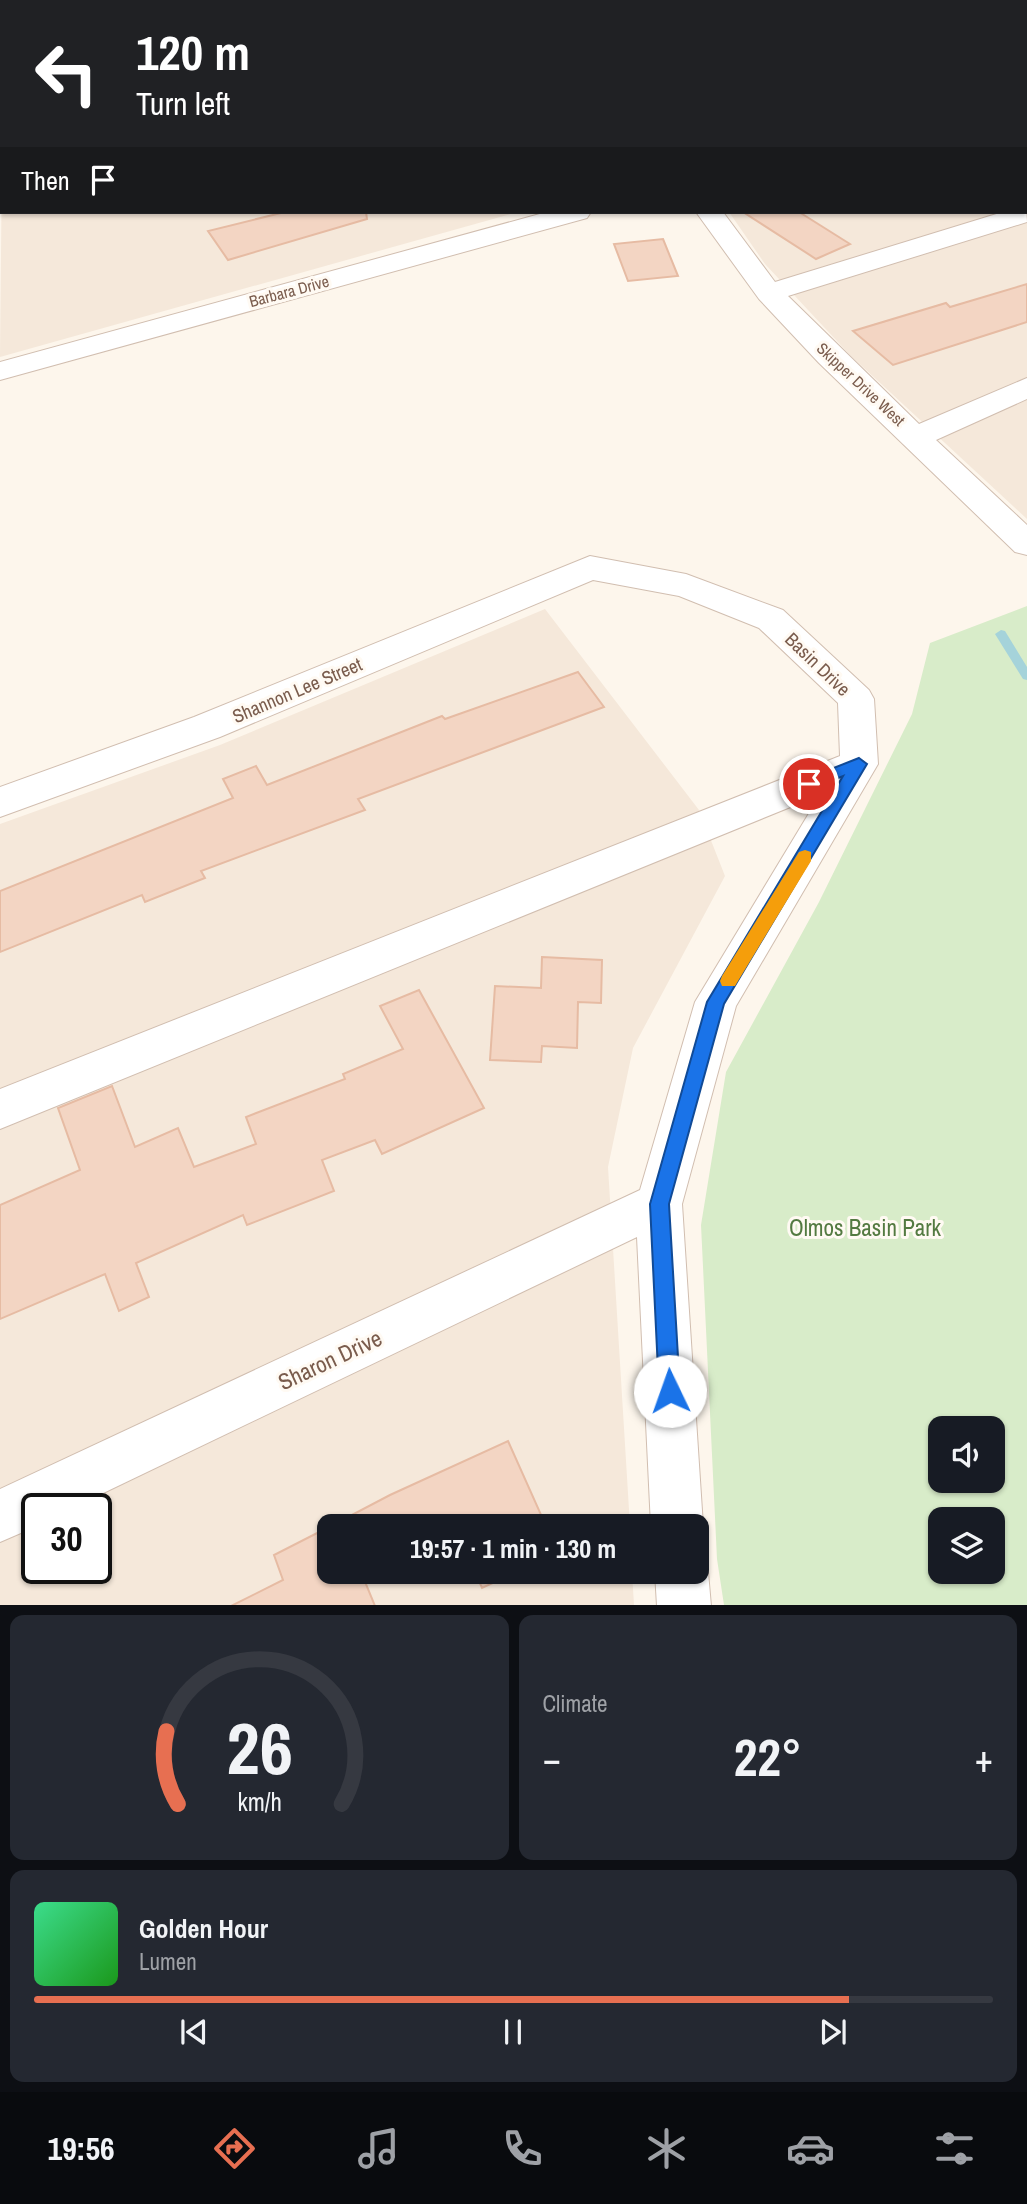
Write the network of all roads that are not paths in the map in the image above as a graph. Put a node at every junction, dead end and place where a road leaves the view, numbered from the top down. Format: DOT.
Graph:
graph roads {
  1 [pos="570,214"];
  2 [pos="711,214"];
  3 [pos="1027,214"];
  4 [pos="769,293"];
  5 [pos="0,371"];
  6 [pos="1027,387"];
  7 [pos="917,437"];
  8 [pos="1027,544"];
  9 [pos="590,568"];
  10 [pos="859,764"];
  11 [pos="0,802"];
  12 [pos="0,1109"];
  13 [pos="659,1204"];
  14 [pos="676,1514"];
  15 [pos="0,1516"];
  16 [pos="682,1584"];
  17 [pos="684,1605"];
  1 -- 5 [label="street, Barbara Drive"];
  2 -- 4 [label="street, Skipper Drive West"];
  3 -- 4 [label="street"];
  4 -- 7 [label="street, Skipper Drive West"];
  6 -- 7 [label="street"];
  7 -- 8 [label="street, Skipper Drive West"];
  9 -- 10 [label="street, Basin Drive"];
  9 -- 11 [label="street, Shannon Lee Street"];
  10 -- 12 [label="street"];
  10 -- 13 [label="street"];
  13 -- 14 [label="street"];
  13 -- 15 [label="street, Sharon Drive"];
  16 -- 17 [label="street"];
}
